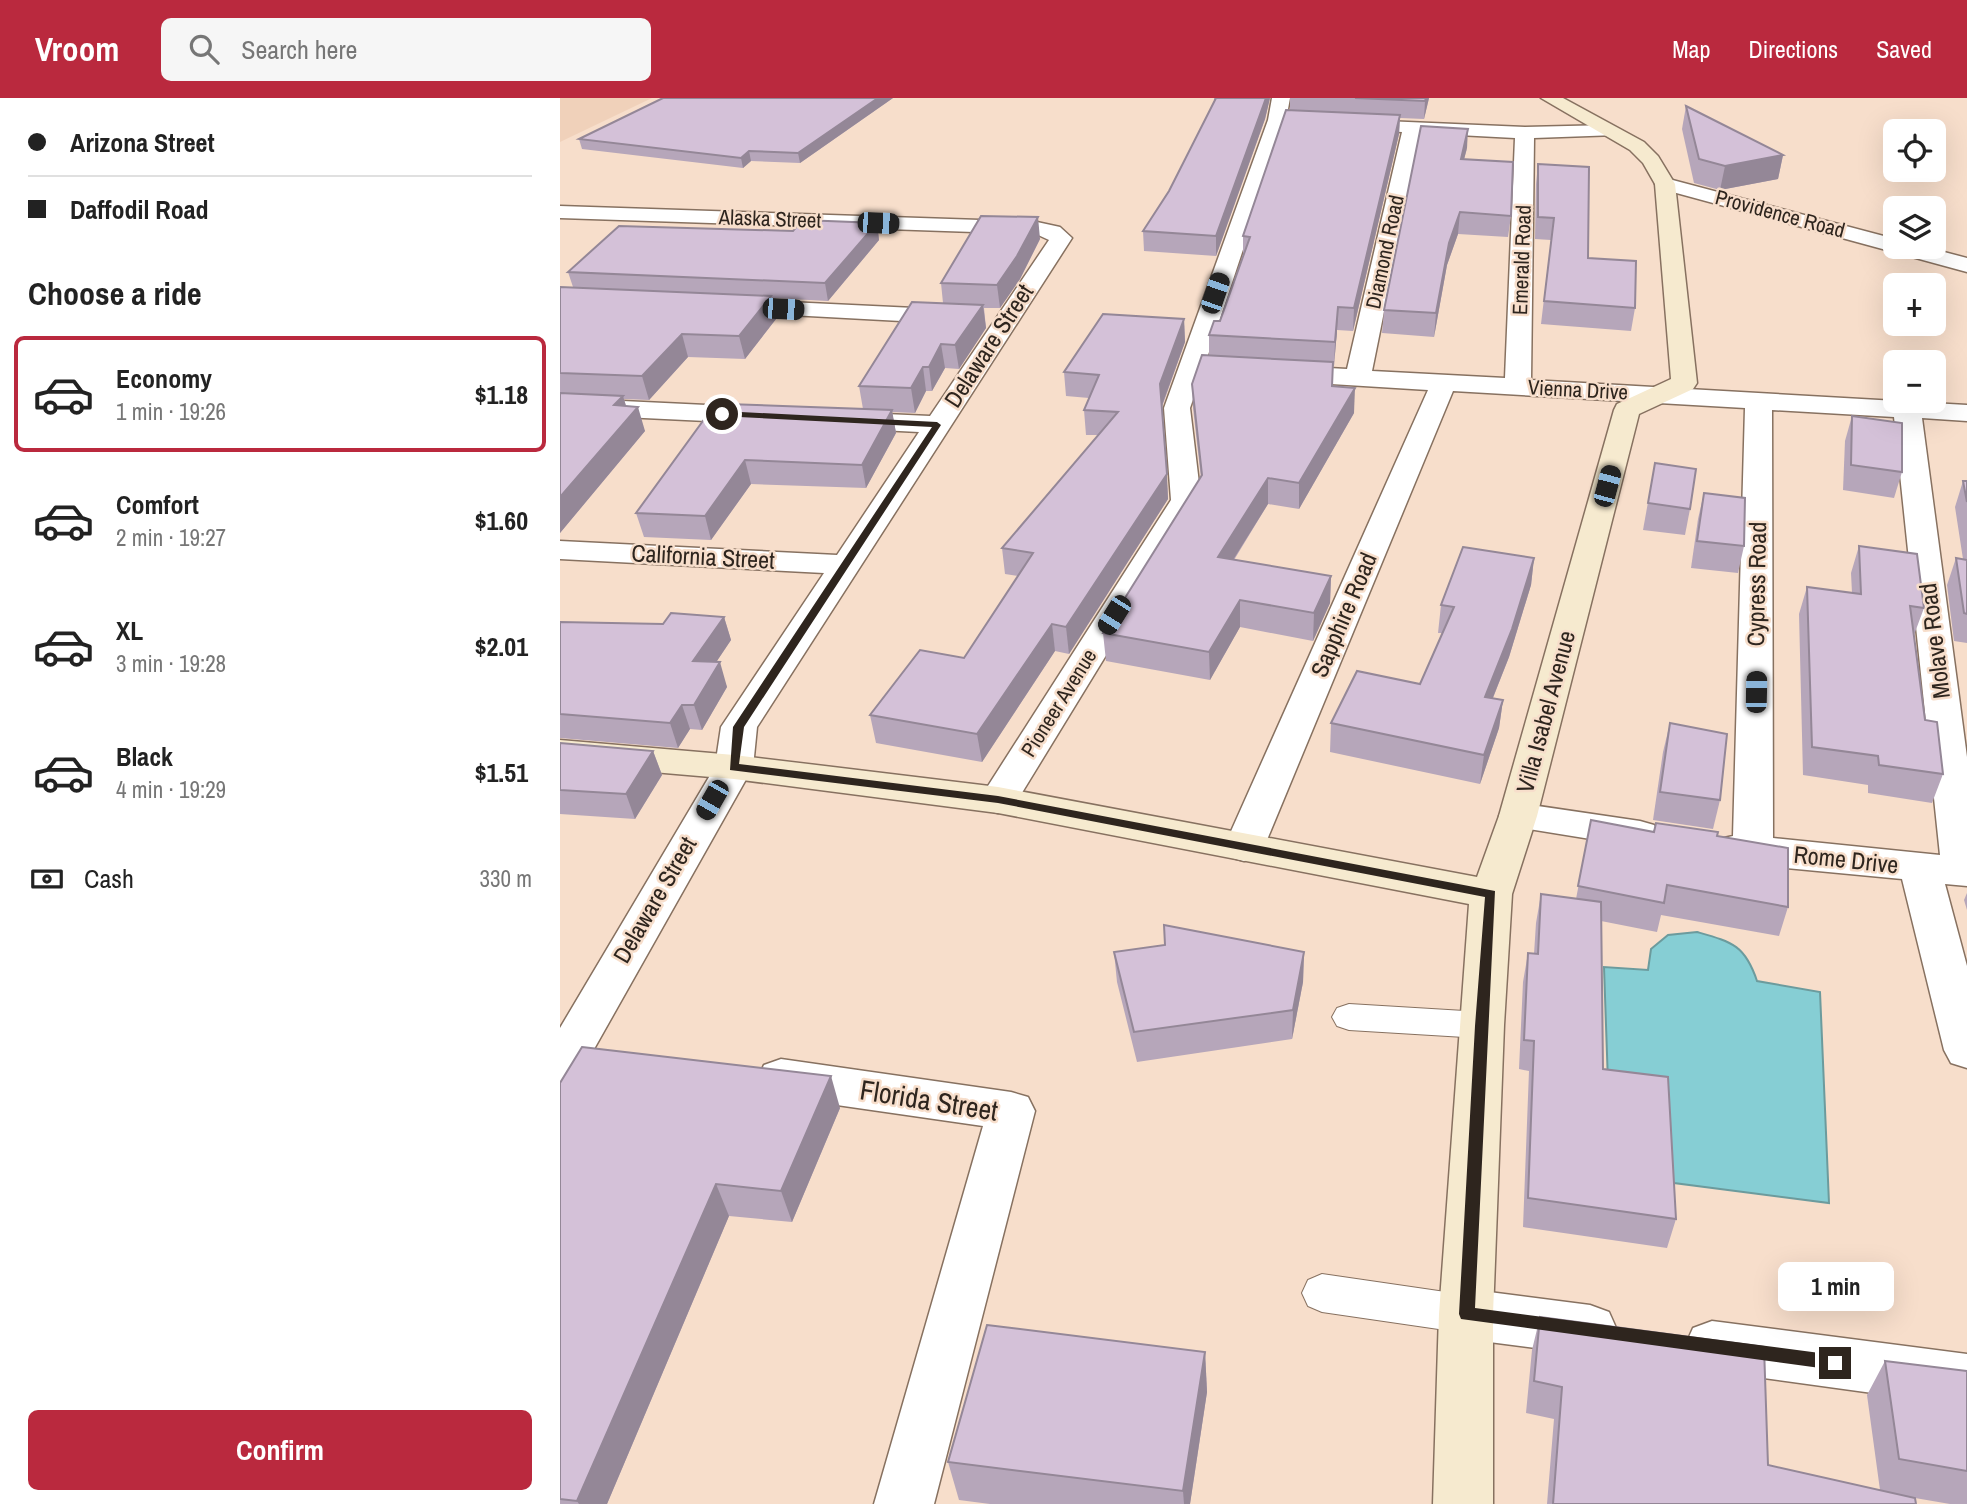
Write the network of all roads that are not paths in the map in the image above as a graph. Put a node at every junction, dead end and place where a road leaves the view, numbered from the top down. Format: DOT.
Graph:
graph roads {
  1 [pos="1550,98"];
  2 [pos="1283,113"];
  3 [pos="1331,123"];
  4 [pos="1412,127"];
  5 [pos="1610,131"];
  6 [pos="1525,133"];
  7 [pos="1665,184"];
  8 [pos="560,212"];
  9 [pos="1061,238"];
  10 [pos="1883,242"];
  11 [pos="1945,259"];
  12 [pos="1967,265"];
  13 [pos="699,305"];
  14 [pos="1006,319"];
  15 [pos="1189,368"];
  16 [pos="1358,377"];
  17 [pos="1444,382"];
  18 [pos="1518,387"];
  19 [pos="1656,395"];
  20 [pos="1759,401"];
  21 [pos="560,406"];
  22 [pos="1883,408"];
  23 [pos="1946,412"];
  24 [pos="1908,413"];
  25 [pos="1967,413"];
  26 [pos="937,425"];
  27 [pos="560,550"];
  28 [pos="846,565"];
  29 [pos="560,752"];
  30 [pos="733,767"];
  31 [pos="998,800"];
  32 [pos="1518,816"];
  33 [pos="1244,847"];
  34 [pos="1753,851"];
  35 [pos="1920,868"];
  36 [pos="1965,872"];
  37 [pos="1491,894"];
  38 [pos="1349,1017"];
  39 [pos="1481,1026"];
  40 [pos="1967,1050"];
  41 [pos="581,1057"];
  42 [pos="736,1072"];
  43 [pos="1322,1293"];
  44 [pos="1466,1314"];
  45 [pos="1967,1380"];
  46 [pos="904,1504"];
  47 [pos="1463,1504"];
  1 -- 5 [label="street, Villa Isabel Avenue"];
  2 -- 15 [label="street, Pioneer Avenue"];
  3 -- 4 [label="street"];
  4 -- 6 [label="street"];
  4 -- 16 [label="street, Diamond Road"];
  5 -- 6 [label="street"];
  5 -- 7 [label="street, Villa Isabel Avenue"];
  6 -- 18 [label="street, Emerald Road"];
  7 -- 10 [label="street, Providence Road"];
  7 -- 19 [label="street, Villa Isabel Avenue"];
  8 -- 9 [label="street, Alaska Street"];
  9 -- 14 [label="street, Delaware Street"];
  11 -- 12 [label="street, Providence Road"];
  13 -- 14 [label="street"];
  14 -- 26 [label="street, Delaware Street"];
  15 -- 16 [label="street, Vienna Drive"];
  15 -- 31 [label="street, Pioneer Avenue"];
  16 -- 17 [label="street, Vienna Drive"];
  17 -- 18 [label="street, Vienna Drive"];
  17 -- 33 [label="street, Sapphire Road"];
  18 -- 19 [label="street, Vienna Drive"];
  19 -- 20 [label="street, Vienna Drive"];
  19 -- 32 [label="street, Villa Isabel Avenue"];
  20 -- 22 [label="street, Vienna Drive"];
  20 -- 34 [label="street, Cypress Road"];
  21 -- 26 [label="street"];
  23 -- 25 [label="street, Vienna Drive"];
  24 -- 36 [label="street, Molave Road"];
  26 -- 28 [label="street, Delaware Street"];
  27 -- 28 [label="street, California Street"];
  28 -- 30 [label="street, Delaware Street"];
  29 -- 30 [label="street"];
  30 -- 31 [label="street"];
  30 -- 41 [label="street, Delaware Street"];
  31 -- 33 [label="street"];
  32 -- 34 [label="street, Rome Drive"];
  32 -- 37 [label="street, Villa Isabel Avenue"];
  33 -- 37 [label="street"];
  34 -- 35 [label="street, Rome Drive"];
  35 -- 36 [label="street, Rome Drive"];
  35 -- 40 [label="street"];
  37 -- 39 [label="street, Villa Isabel Avenue"];
  38 -- 39 [label="lane"];
  39 -- 44 [label="street, Villa Isabel Avenue"];
  42 -- 46 [label="street, Florida Street"];
  43 -- 44 [label="lane"];
  44 -- 45 [label="street"];
  44 -- 47 [label="street, Villa Isabel Avenue"];
}
